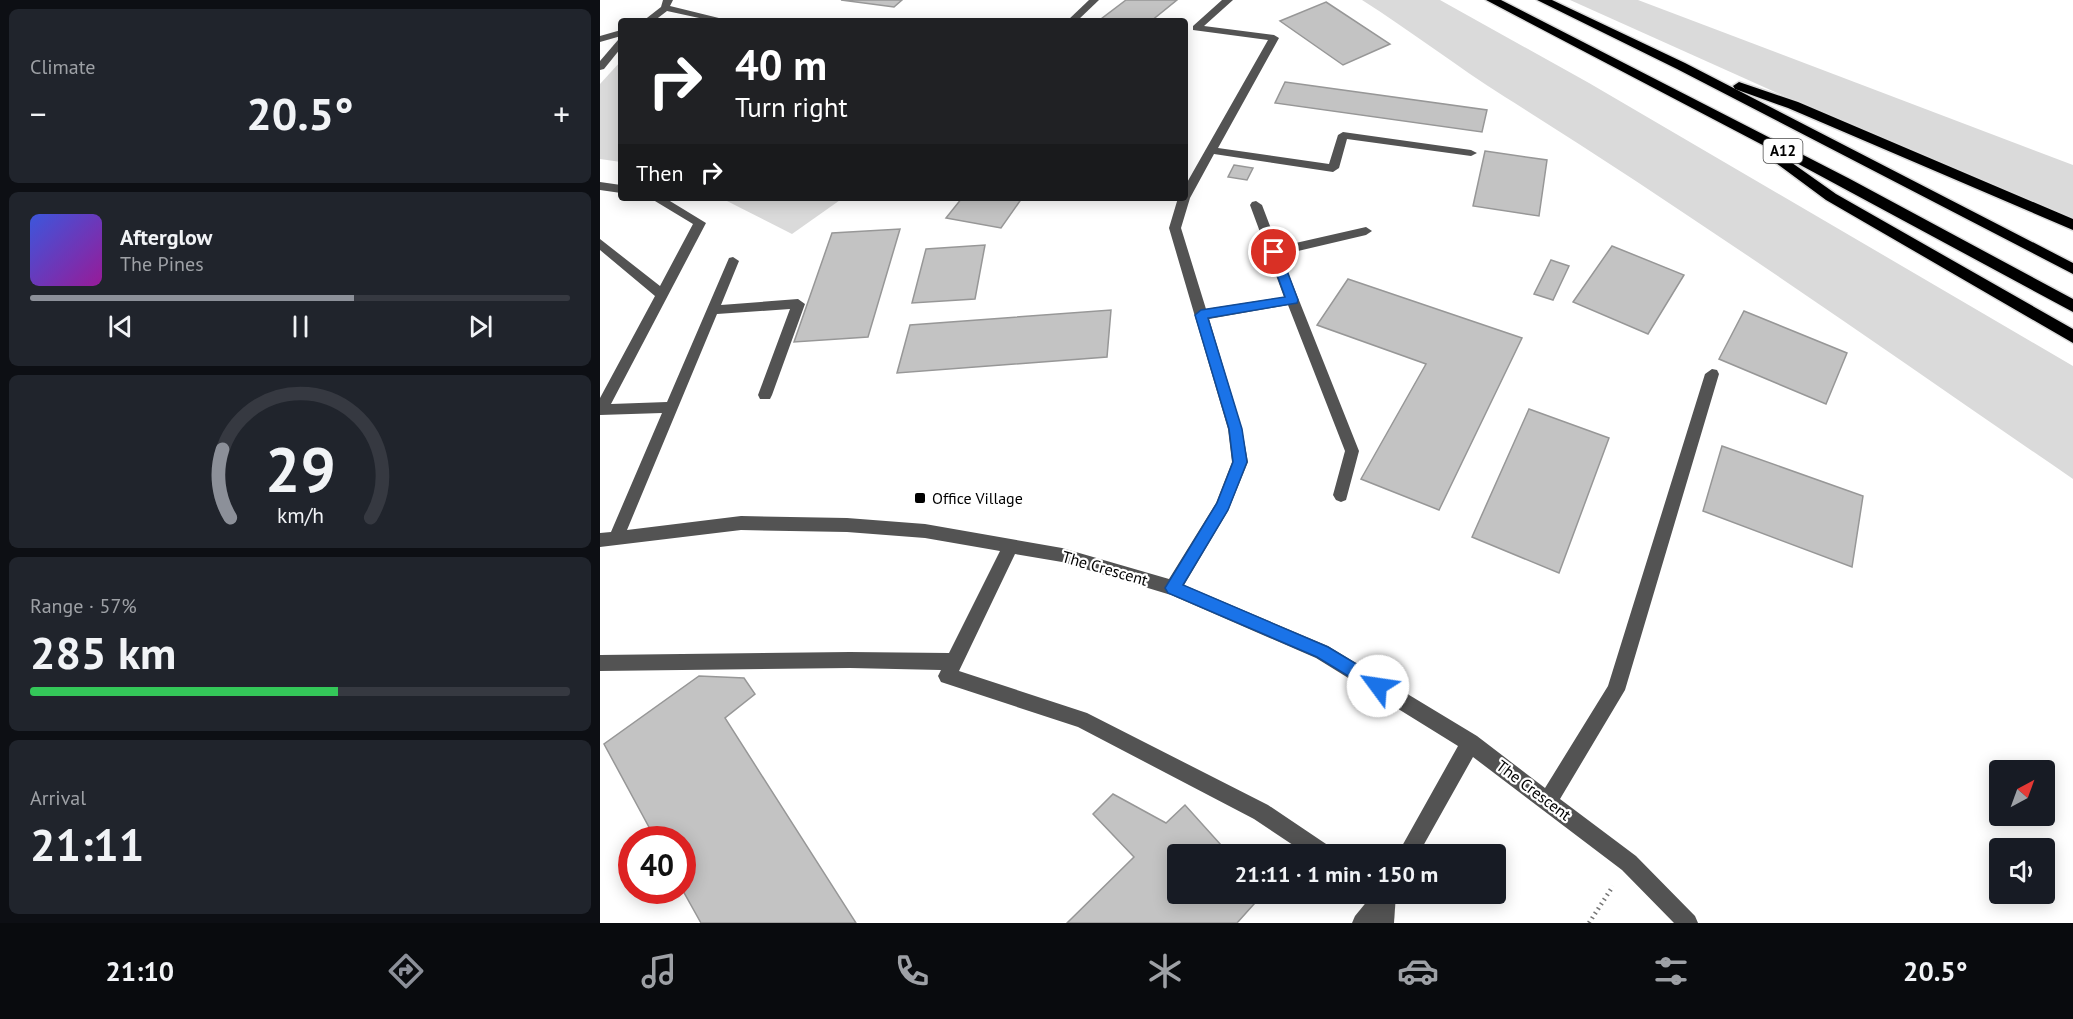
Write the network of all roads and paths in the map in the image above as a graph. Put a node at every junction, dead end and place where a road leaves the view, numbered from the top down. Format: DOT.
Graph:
graph roads {
  1 [pos="1094,0"];
  2 [pos="1227,0"];
  3 [pos="1492,0"];
  4 [pos="1543,0"];
  5 [pos="667,4"];
  6 [pos="682,12"];
  7 [pos="651,18"];
  8 [pos="663,18"];
  9 [pos="711,18"];
  10 [pos="1075,18"];
  11 [pos="618,34"];
  12 [pos="600,39"];
  13 [pos="618,46"];
  14 [pos="1681,66"];
  15 [pos="600,67"];
  16 [pos="1724,120"];
  17 [pos="1211,150"];
  18 [pos="1471,153"];
  19 [pos="600,186"];
  20 [pos="618,189"];
  21 [pos="1188,190"];
  22 [pos="661,201"];
  23 [pos="1183,201"];
  24 [pos="1256,205"];
  25 [pos="2073,225"];
  26 [pos="1366,231"];
  27 [pos="600,243"];
  28 [pos="1274,252"];
  29 [pos="733,261"];
  30 [pos="2073,269"];
  31 [pos="662,294"];
  32 [pos="1292,300"];
  33 [pos="2073,306"];
  34 [pos="712,310"];
  35 [pos="1201,315"];
  36 [pos="2073,337"];
  37 [pos="1712,374"];
  38 [pos="765,395"];
  39 [pos="672,407"];
  40 [pos="1341,495"];
  41 [pos="608,539"];
  42 [pos="1011,546"];
  43 [pos="1173,588"];
  44 [pos="954,662"];
  45 [pos="600,663"];
  46 [pos="1470,743"];
  47 [pos="1549,800"];
  48 [pos="1309,844"];
  49 [pos="1413,844"];
  50 [pos="1629,863"];
  51 [pos="1378,904"];
  52 [pos="1385,904"];
  53 [pos="1362,923"];
  54 [pos="1384,923"];
  55 [pos="1588,923"];
  56 [pos="1688,923"];
  1 -- 10 [label="street"];
  2 -- 17 [label="street"];
  3 -- 16 [label="highway, A12"];
  4 -- 14 [label="highway, A12"];
  5 -- 6 [label="street"];
  5 -- 7 [label="street"];
  6 -- 8 [label="street"];
  6 -- 9 [label="street"];
  11 -- 12 [label="street"];
  13 -- 15 [label="street"];
  14 -- 25 [label="highway, A12"];
  14 -- 30 [label="highway, A12"];
  16 -- 33 [label="highway, A12"];
  16 -- 36 [label="highway, A12"];
  17 -- 18 [label="street"];
  17 -- 21 [label="street"];
  19 -- 20 [label="street"];
  22 -- 31 [label="street"];
  23 -- 35 [label="street"];
  24 -- 28 [label="street"];
  26 -- 28 [label="street"];
  27 -- 31 [label="street"];
  28 -- 32 [label="street"];
  29 -- 34 [label="street"];
  31 -- 39 [label="street"];
  32 -- 35 [label="street"];
  32 -- 40 [label="street"];
  34 -- 38 [label="street"];
  34 -- 39 [label="street"];
  35 -- 43 [label="street"];
  37 -- 47 [label="street"];
  39 -- 41 [label="street"];
  41 -- 42 [label="street, The Crescent"];
  42 -- 43 [label="street, The Crescent"];
  42 -- 44 [label="street"];
  43 -- 46 [label="street, The Crescent"];
  44 -- 45 [label="street"];
  44 -- 48 [label="street"];
  46 -- 47 [label="street, The Crescent"];
  46 -- 49 [label="street"];
  47 -- 50 [label="street, The Crescent"];
  50 -- 55 [label="path"];
  50 -- 56 [label="street, The Crescent"];
  51 -- 53 [label="street"];
  52 -- 54 [label="street"];
}
